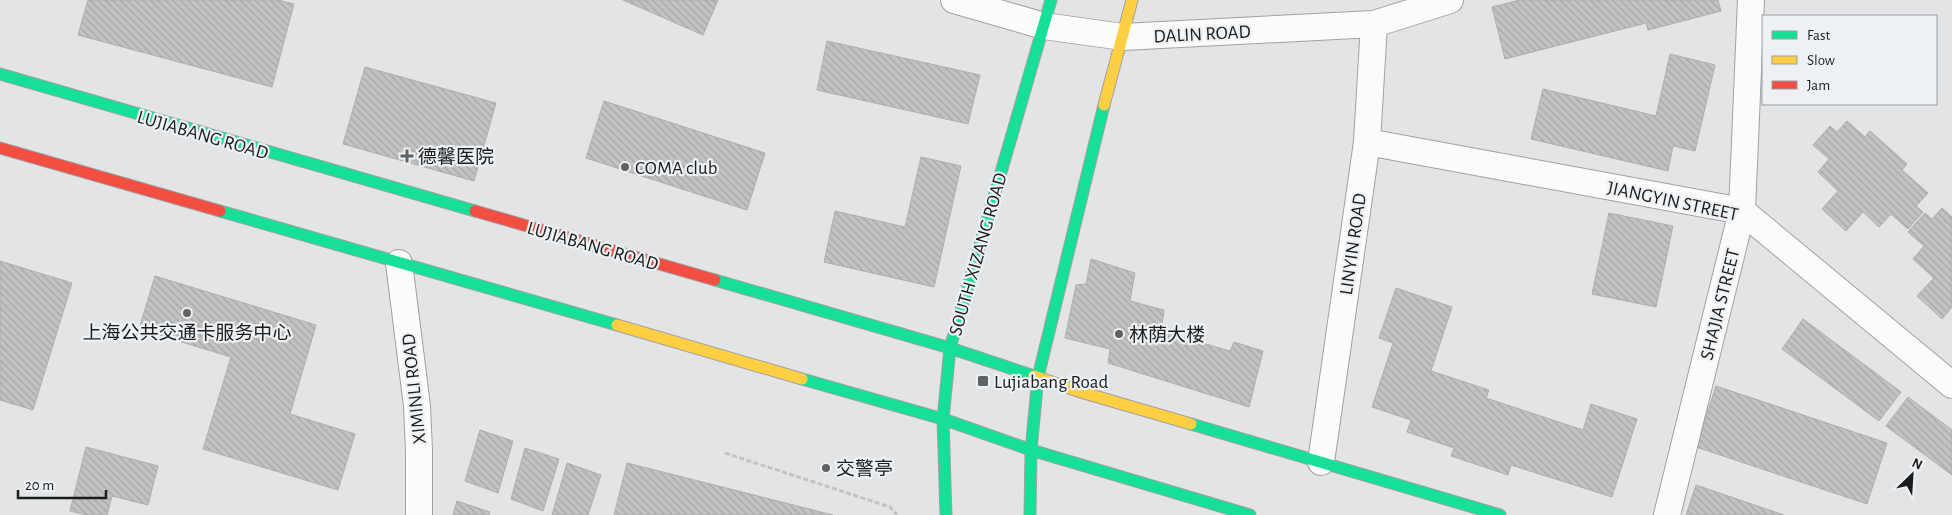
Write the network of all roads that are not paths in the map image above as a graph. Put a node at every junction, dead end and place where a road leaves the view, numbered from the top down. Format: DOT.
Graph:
graph roads {
  1 [pos="954,0"];
  2 [pos="1051,0"];
  3 [pos="1132,0"];
  4 [pos="1450,0"];
  5 [pos="1751,0"];
  6 [pos="1374,24"];
  7 [pos="1044,26"];
  8 [pos="1123,37"];
  9 [pos="0,74"];
  10 [pos="1367,142"];
  11 [pos="0,148"];
  12 [pos="1742,212"];
  13 [pos="400,263"];
  14 [pos="950,348"];
  15 [pos="1038,377"];
  16 [pos="1952,386"];
  17 [pos="942,419"];
  18 [pos="1031,450"];
  19 [pos="1321,462"];
  20 [pos="419,515"];
  21 [pos="946,515"];
  22 [pos="1030,515"];
  23 [pos="1250,515"];
  24 [pos="1500,515"];
  25 [pos="1667,515"];
  1 -- 7 [label="street, DALIN ROAD"];
  2 -- 7 [label="main road, SOUTH XIZANG ROAD"];
  3 -- 8 [label="main road"];
  4 -- 6 [label="street, DALIN ROAD"];
  5 -- 12 [label="street, SHAJIA STREET"];
  6 -- 8 [label="street, DALIN ROAD"];
  6 -- 10 [label="street, LINYIN ROAD"];
  7 -- 8 [label="street, DALIN ROAD"];
  7 -- 14 [label="main road, SOUTH XIZANG ROAD"];
  8 -- 15 [label="main road"];
  9 -- 14 [label="main road, LUJIABANG ROAD"];
  10 -- 12 [label="street, JIANGYIN STREET"];
  10 -- 19 [label="street, LINYIN ROAD"];
  11 -- 13 [label="main road"];
  12 -- 16 [label="street, JIANGYIN STREET"];
  12 -- 25 [label="street, SHAJIA STREET"];
  13 -- 17 [label="main road"];
  13 -- 20 [label="street, XIMINLI ROAD"];
  14 -- 15 [label="main road, LUJIABANG ROAD"];
  14 -- 17 [label="main road, SOUTH XIZANG ROAD"];
  15 -- 18 [label="main road"];
  15 -- 19 [label="main road, LUJIABANG ROAD"];
  17 -- 18 [label="main road"];
  17 -- 21 [label="main road, SOUTH XIZANG ROAD"];
  18 -- 22 [label="main road"];
  18 -- 23 [label="main road"];
  19 -- 24 [label="main road, LUJIABANG ROAD"];
}
